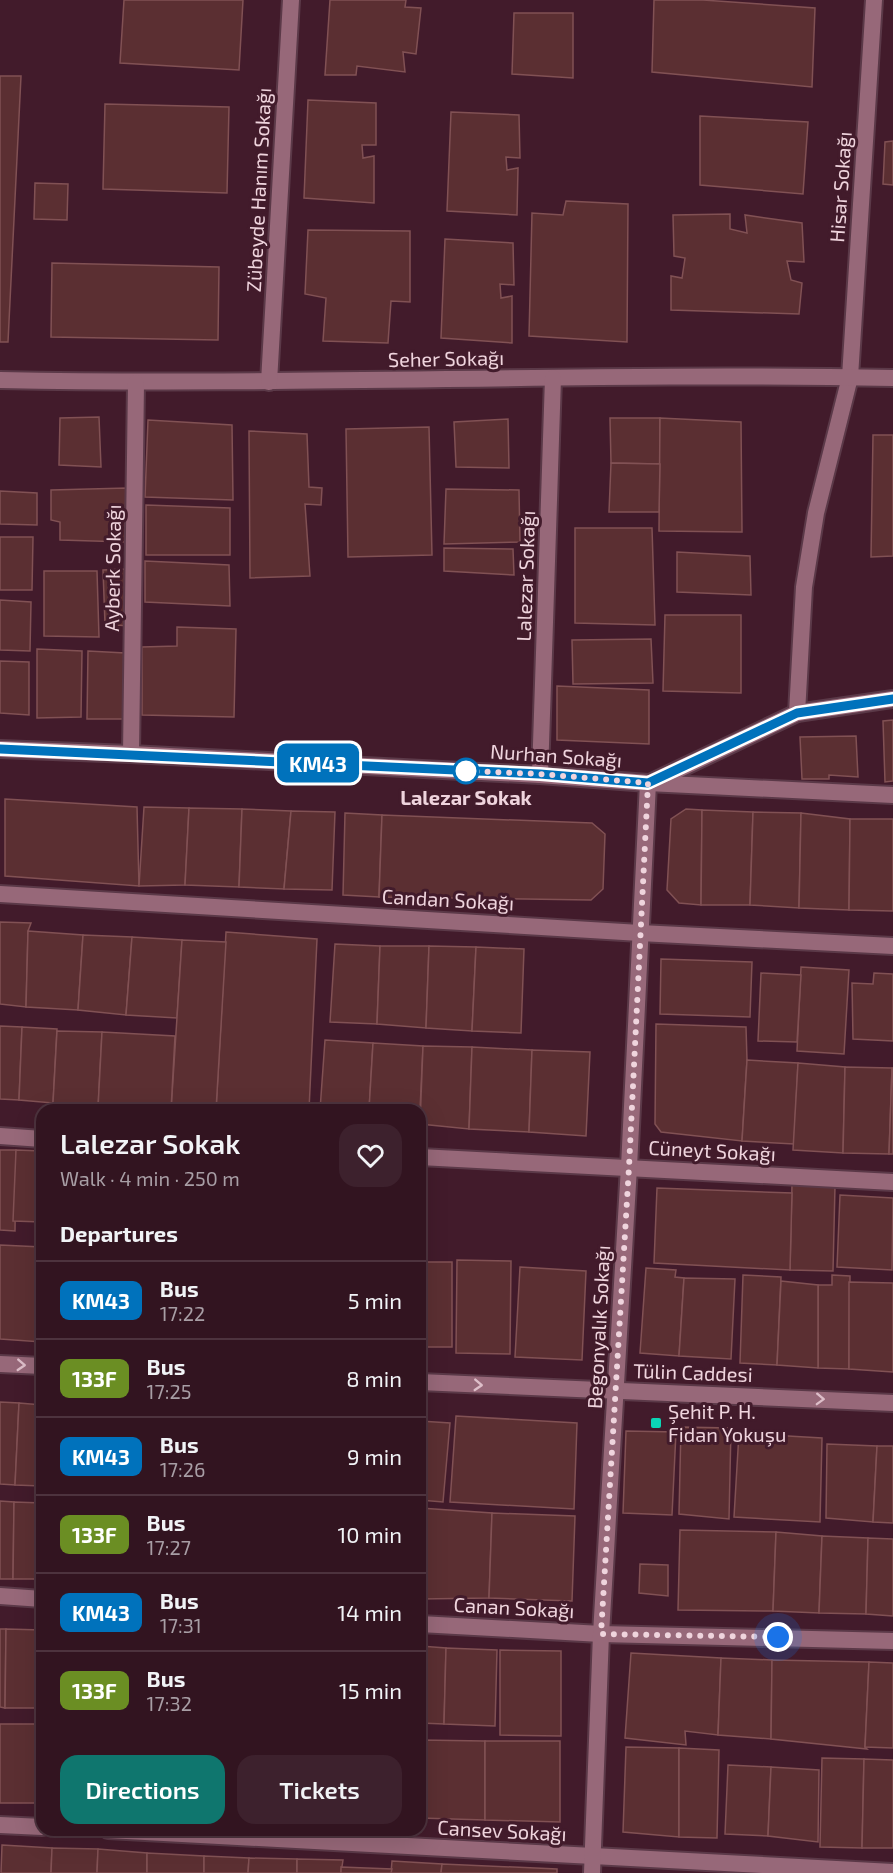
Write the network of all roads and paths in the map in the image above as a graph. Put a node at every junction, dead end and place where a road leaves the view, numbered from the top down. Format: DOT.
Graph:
graph roads {
  1 [pos="291,0"];
  2 [pos="874,0"];
  3 [pos="850,377"];
  4 [pos="553,378"];
  5 [pos="893,378"];
  6 [pos="0,380"];
  7 [pos="269,382"];
  8 [pos="136,383"];
  9 [pos="893,699"];
  10 [pos="797,713"];
  11 [pos="0,750"];
  12 [pos="131,754"];
  13 [pos="540,774"];
  14 [pos="648,783"];
  15 [pos="893,795"];
  16 [pos="0,894"];
  17 [pos="640,933"];
  18 [pos="893,946"];
  19 [pos="0,1136"];
  20 [pos="36,1138"];
  21 [pos="426,1157"];
  22 [pos="629,1167"];
  23 [pos="893,1182"];
  24 [pos="0,1364"];
  25 [pos="36,1366"];
  26 [pos="426,1382"];
  27 [pos="616,1391"];
  28 [pos="893,1402"];
  29 [pos="0,1596"];
  30 [pos="36,1599"];
  31 [pos="426,1624"];
  32 [pos="601,1634"];
  33 [pos="893,1641"];
  34 [pos="0,1825"];
  35 [pos="36,1827"];
  36 [pos="191,1836"];
  37 [pos="593,1865"];
  38 [pos="893,1872"];
  1 -- 7 [label="street, Zübeyde Hanım Sokağı"];
  2 -- 3 [label="street, Hisar Sokağı"];
  3 -- 4 [label="street, Seher Sokağı"];
  3 -- 5 [label="street, Seher Sokağı"];
  3 -- 10 [label="street, Hisar Sokağı"];
  4 -- 7 [label="street, Seher Sokağı"];
  4 -- 13 [label="street, Lalezar Sokağı"];
  6 -- 8 [label="street, Seher Sokağı"];
  7 -- 8 [label="street, Seher Sokağı"];
  8 -- 12 [label="street, Ayberk Sokağı"];
  9 -- 10 [label="street"];
  10 -- 14 [label="street"];
  11 -- 12 [label="street, Nurhan Sokağı"];
  12 -- 13 [label="street, Nurhan Sokağı"];
  13 -- 14 [label="street, Nurhan Sokağı"];
  14 -- 15 [label="street, Nurhan Sokağı"];
  14 -- 17 [label="street, Begonyalık Sokağı"];
  16 -- 17 [label="street, Candan Sokağı"];
  17 -- 18 [label="street, Candan Sokağı"];
  17 -- 22 [label="street, Begonyalık Sokağı"];
  19 -- 20 [label="street"];
  21 -- 22 [label="street, Cüneyt Sokağı"];
  22 -- 23 [label="street, Cüneyt Sokağı"];
  22 -- 27 [label="street, Begonyalık Sokağı"];
  24 -- 25 [label="street, one-way"];
  26 -- 27 [label="street, Tülin Caddesi, one-way"];
  27 -- 28 [label="street, Tülin Caddesi, one-way"];
  27 -- 32 [label="street, Begonyalık Sokağı"];
  29 -- 30 [label="street"];
  31 -- 32 [label="street, Canan Sokağı"];
  32 -- 33 [label="street, Canan Sokağı"];
  32 -- 37 [label="street, Begonyalık Sokağı"];
  34 -- 35 [label="street"];
  36 -- 37 [label="street, Cansev Sokağı"];
  37 -- 38 [label="street, Cansev Sokağı"];
}
